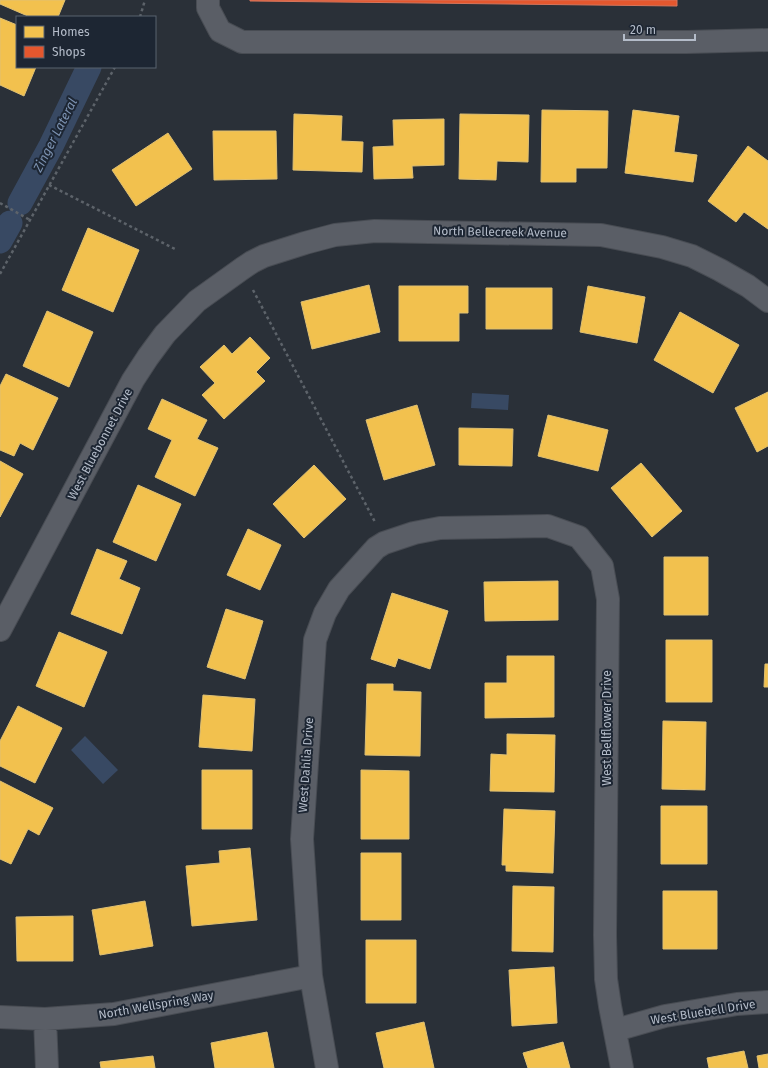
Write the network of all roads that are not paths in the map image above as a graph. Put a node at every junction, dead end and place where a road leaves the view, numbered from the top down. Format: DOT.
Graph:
graph roads {
  1 [pos="208,0"];
  2 [pos="768,40"];
  3 [pos="227,279"];
  4 [pos="768,301"];
  5 [pos="440,528"];
  6 [pos="0,630"];
  7 [pos="311,976"];
  8 [pos="768,1002"];
  9 [pos="0,1017"];
  10 [pos="45,1018"];
  11 [pos="616,1030"];
  12 [pos="47,1068"];
  13 [pos="327,1068"];
  14 [pos="622,1068"];
  1 -- 2 [label="street"];
  3 -- 4 [label="street, North Bellecreek Avenue"];
  3 -- 6 [label="street, West Bluebonnet Drive"];
  5 -- 7 [label="street, West Dahlia Drive"];
  5 -- 11 [label="street, West Bellflower Drive"];
  7 -- 10 [label="street, North Wellspring Way"];
  7 -- 13 [label="street, West Dahlia Drive"];
  8 -- 11 [label="street, West Bluebell Drive"];
  9 -- 10 [label="street, North Wellspring Way"];
  10 -- 12 [label="street"];
  11 -- 14 [label="street, West Bellflower Drive"];
}
